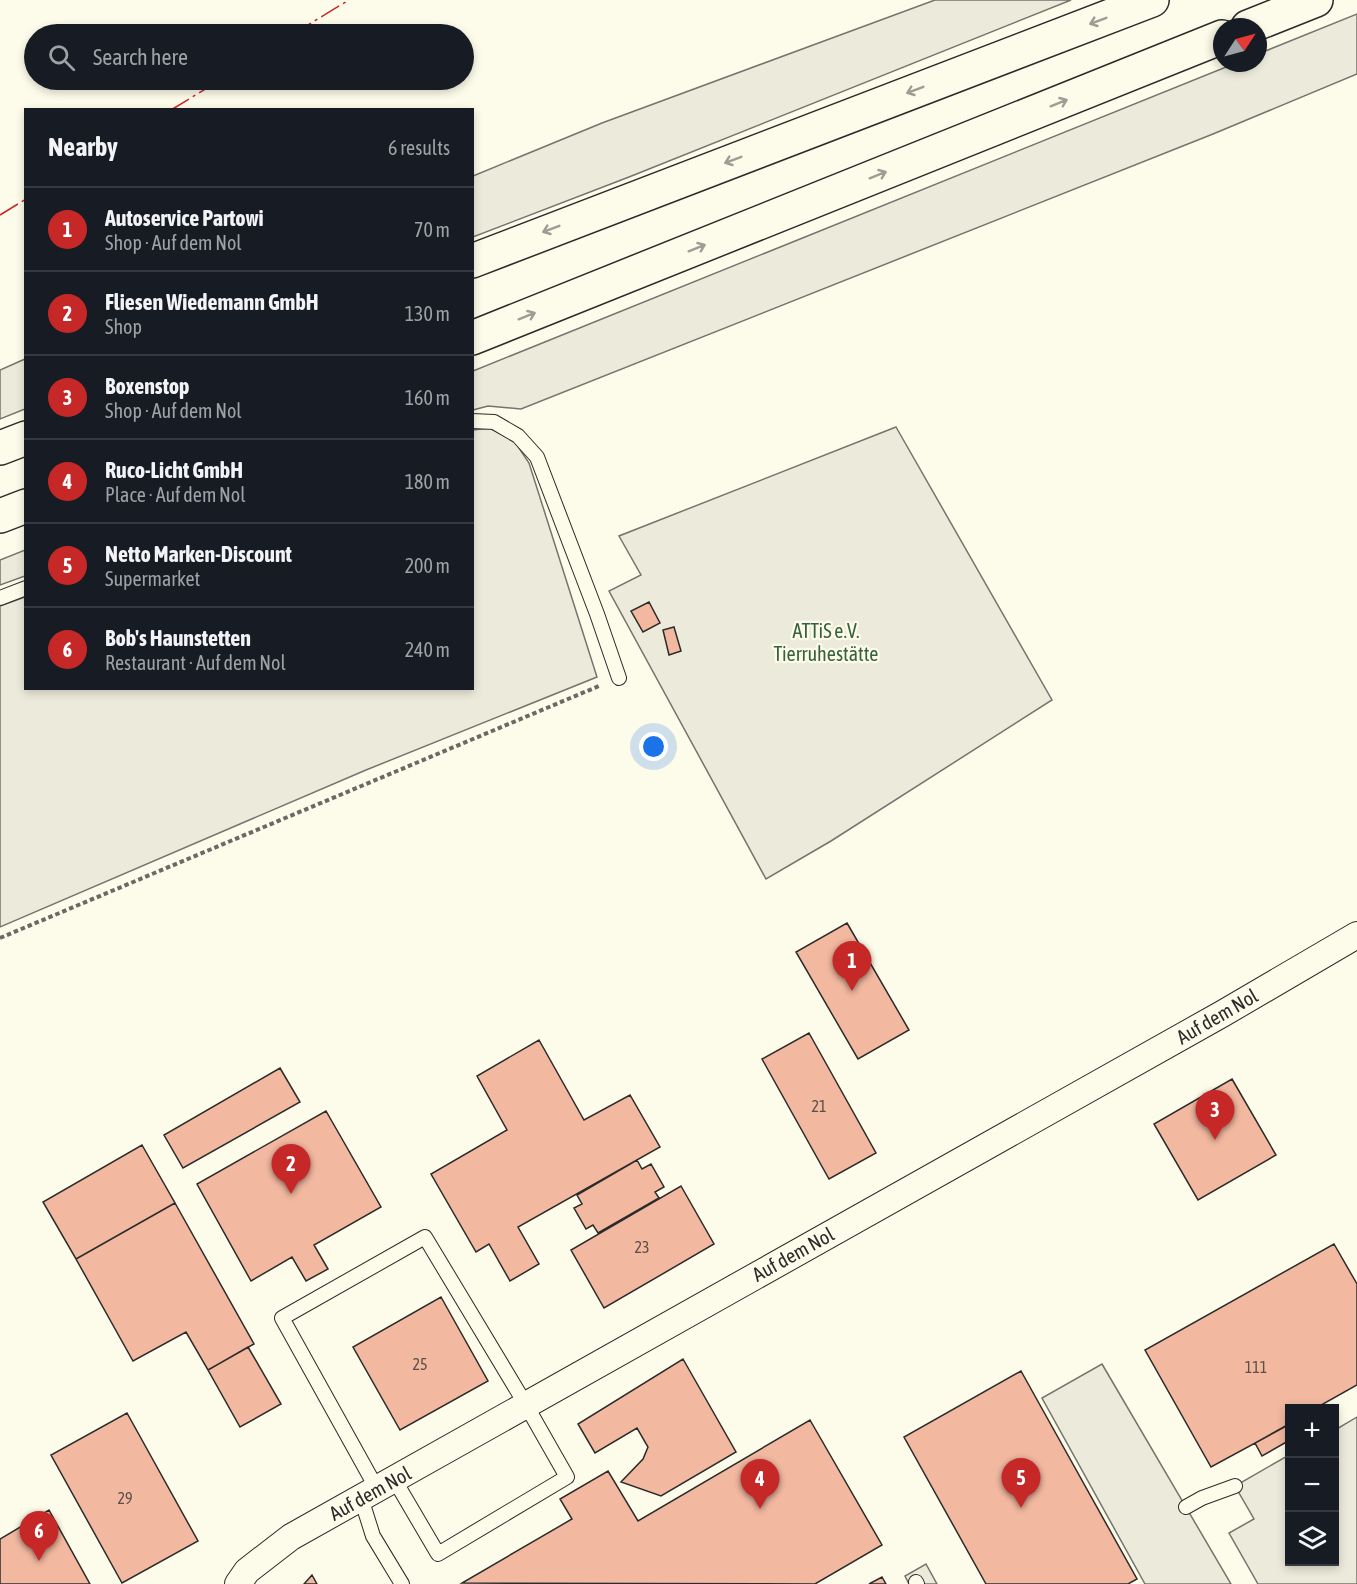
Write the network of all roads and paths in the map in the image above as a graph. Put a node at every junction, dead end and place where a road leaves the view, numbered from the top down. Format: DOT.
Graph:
graph roads {
  1 [pos="1152,0"];
  2 [pos="1316,0"];
  3 [pos="1267,19"];
  4 [pos="1213,42"];
  5 [pos="474,260"];
  6 [pos="474,337"];
  7 [pos="474,422"];
  8 [pos="24,439"];
  9 [pos="0,448"];
  10 [pos="24,507"];
  11 [pos="0,516"];
  12 [pos="24,589"];
  13 [pos="0,597"];
  14 [pos="619,678"];
  15 [pos="1357,935"];
  16 [pos="0,938"];
  17 [pos="526,1405"];
  18 [pos="1235,1486"];
  19 [pos="377,1489"];
  20 [pos="1186,1507"];
  21 [pos="238,1584"];
  22 [pos="402,1584"];
  1 -- 5 [label="highway, one-way"];
  2 -- 3 [label="highway"];
  6 -- 4 [label="highway, one-way"];
  7 -- 14 [label="lane"];
  8 -- 9 [label="highway"];
  10 -- 11 [label="highway"];
  12 -- 13 [label="lane"];
  14 -- 16 [label="path"];
  15 -- 17 [label="street, Auf dem Nol"];
  17 -- 19 [label="street, Auf dem Nol"];
  17 -- 19 [label="lane"];
  17 -- 19 [label="lane"];
  18 -- 20 [label="lane"];
  19 -- 21 [label="street, Auf dem Nol"];
  19 -- 22 [label="lane"];
}
